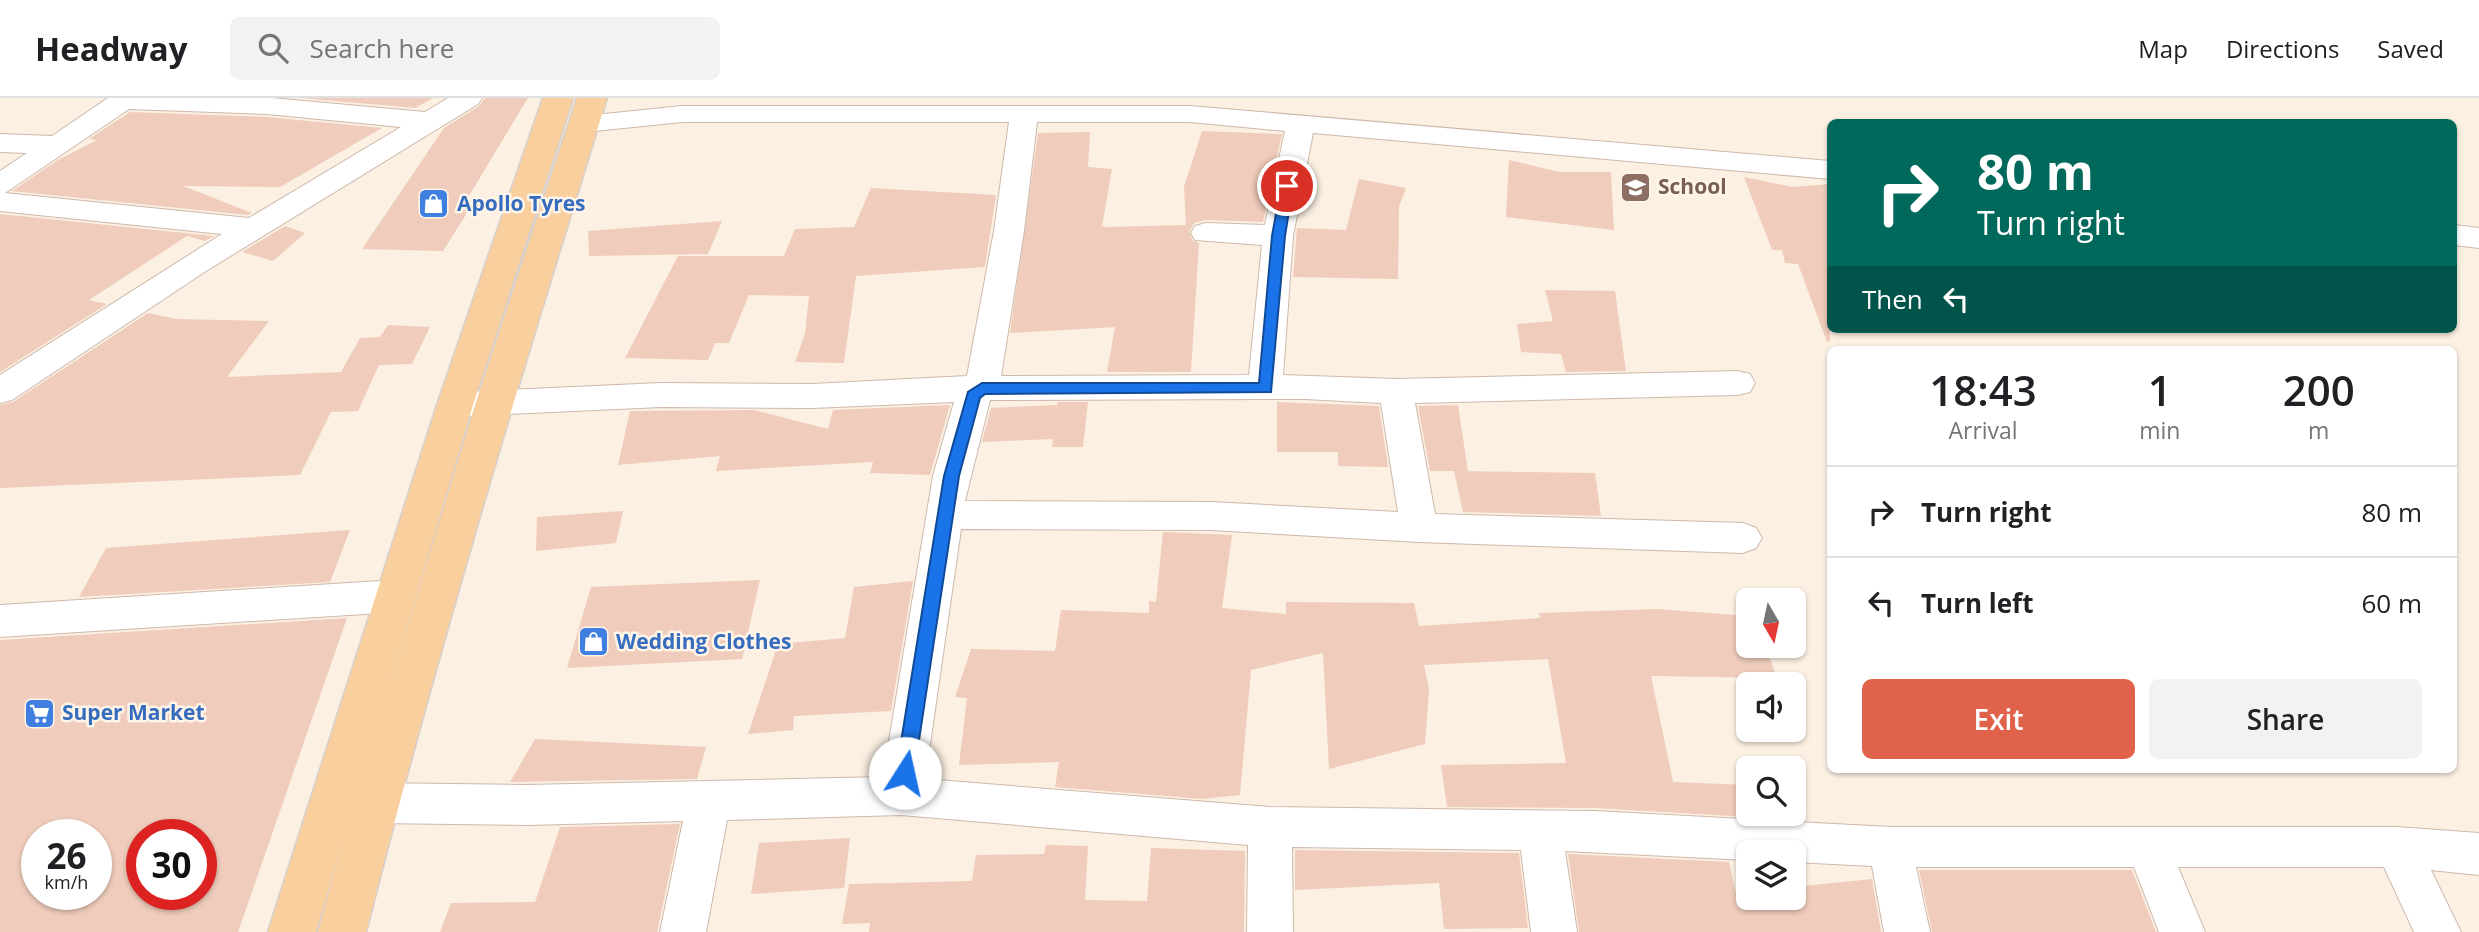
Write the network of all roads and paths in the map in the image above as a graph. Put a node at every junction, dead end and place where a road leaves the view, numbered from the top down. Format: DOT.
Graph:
graph roads {
  1 [pos="468,98"];
  2 [pos="558,98"];
  3 [pos="125,99"];
  4 [pos="271,102"];
  5 [pos="589,111"];
  6 [pos="1024,116"];
  7 [pos="431,121"];
  8 [pos="1306,124"];
  9 [pos="0,143"];
  10 [pos="54,145"];
  11 [pos="1827,170"];
  12 [pos="0,186"];
  13 [pos="0,202"];
  14 [pos="254,229"];
  15 [pos="1206,233"];
  16 [pos="1278,236"];
  17 [pos="2457,236"];
  18 [pos="2479,238"];
  19 [pos="1738,383"];
  20 [pos="982,388"];
  21 [pos="1265,388"];
  22 [pos="0,391"];
  23 [pos="1396,391"];
  24 [pos="494,402"];
  25 [pos="455,405"];
  26 [pos="945,514"];
  27 [pos="1419,528"];
  28 [pos="1744,538"];
  29 [pos="396,596"];
  30 [pos="0,621"];
  31 [pos="901,796"];
  32 [pos="709,799"];
  33 [pos="376,803"];
  34 [pos="1270,827"];
  35 [pos="1541,833"];
  36 [pos="1890,847"];
  37 [pos="2148,847"];
  38 [pos="2397,847"];
  39 [pos="2479,854"];
  40 [pos="292,932"];
  41 [pos="342,932"];
  42 [pos="683,932"];
  43 [pos="1270,932"];
  44 [pos="1554,932"];
  45 [pos="1907,932"];
  46 [pos="2182,932"];
  47 [pos="2438,932"];
  1 -- 7 [label="street"];
  2 -- 25 [label="main road"];
  3 -- 4 [label="street"];
  3 -- 10 [label="street"];
  4 -- 7 [label="street"];
  5 -- 6 [label="street"];
  5 -- 24 [label="main road"];
  6 -- 8 [label="street"];
  6 -- 20 [label="street"];
  7 -- 14 [label="street"];
  8 -- 11 [label="street"];
  8 -- 16 [label="street"];
  9 -- 10 [label="street"];
  10 -- 12 [label="street"];
  13 -- 14 [label="street"];
  14 -- 22 [label="street"];
  15 -- 16 [label="street"];
  16 -- 21 [label="street"];
  17 -- 18 [label="street"];
  19 -- 23 [label="street"];
  20 -- 21 [label="street"];
  20 -- 24 [label="street"];
  20 -- 26 [label="street"];
  21 -- 23 [label="street"];
  23 -- 27 [label="street"];
  24 -- 25 [label="street"];
  24 -- 33 [label="main road"];
  25 -- 29 [label="main road"];
  26 -- 27 [label="street"];
  26 -- 31 [label="street"];
  27 -- 28 [label="street"];
  29 -- 30 [label="street"];
  29 -- 40 [label="main road"];
  31 -- 32 [label="street"];
  31 -- 34 [label="street"];
  32 -- 33 [label="street"];
  32 -- 42 [label="street"];
  33 -- 41 [label="main road"];
  34 -- 35 [label="street"];
  34 -- 43 [label="street"];
  35 -- 36 [label="street"];
  35 -- 44 [label="street"];
  36 -- 37 [label="street"];
  36 -- 45 [label="street"];
  37 -- 38 [label="street"];
  37 -- 46 [label="street"];
  38 -- 39 [label="street"];
  38 -- 47 [label="street"];
}
